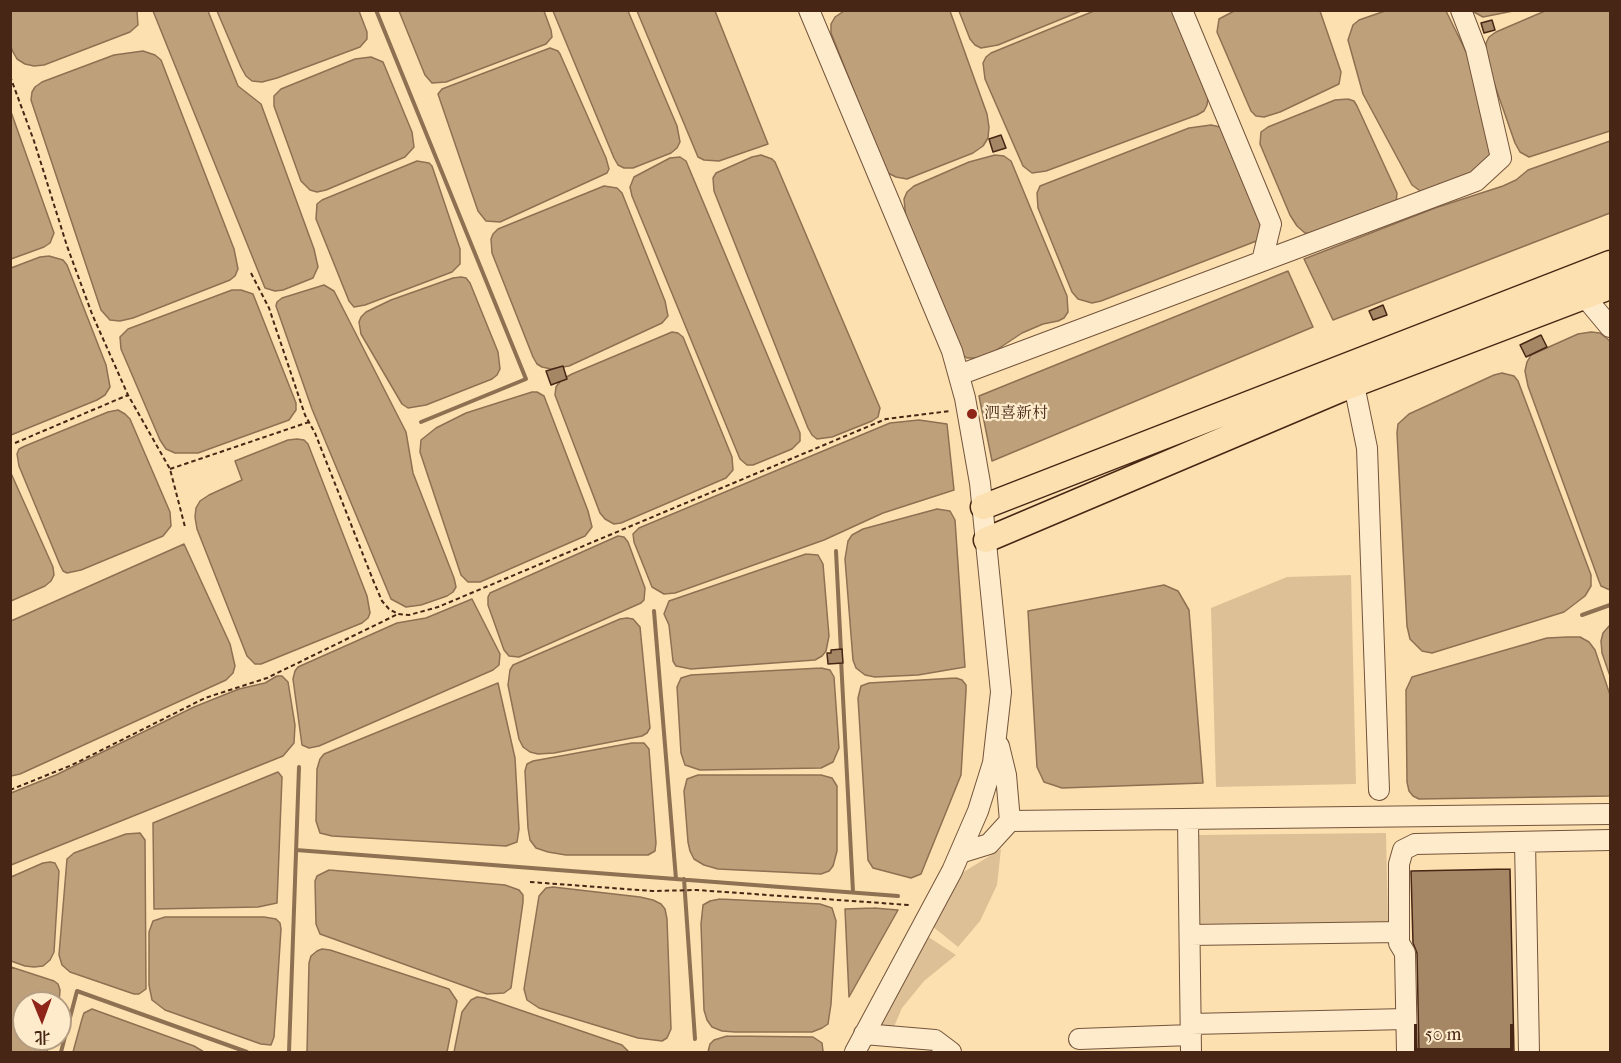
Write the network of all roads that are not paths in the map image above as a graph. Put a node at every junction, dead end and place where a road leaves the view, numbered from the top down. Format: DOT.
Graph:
graph roads {
  1 [pos="809,10"];
  2 [pos="1182,10"];
  3 [pos="1461,10"];
  4 [pos="1262,261"];
  5 [pos="1611,263"];
  6 [pos="1611,287"];
  7 [pos="1585,297"];
  8 [pos="1611,327"];
  9 [pos="959,375"];
  10 [pos="1354,385"];
  11 [pos="983,507"];
  12 [pos="986,540"];
  13 [pos="996,734"];
  14 [pos="1378,790"];
  15 [pos="1611,814"];
  16 [pos="1188,820"];
  17 [pos="1010,821"];
  18 [pos="1611,840"];
  19 [pos="1525,842"];
  20 [pos="960,853"];
  21 [pos="1190,936"];
  22 [pos="1399,937"];
  23 [pos="1400,1019"];
  24 [pos="864,1035"];
  25 [pos="1191,1037"];
  26 [pos="1079,1039"];
  27 [pos="855,1053"];
  28 [pos="951,1053"];
  29 [pos="1395,1053"];
  30 [pos="1407,1053"];
  31 [pos="1529,1053"];
  1 -- 9 [label="street"];
  2 -- 4 [label="street"];
  3 -- 4 [label="street"];
  4 -- 9 [label="street"];
  5 -- 11 [label="main road"];
  6 -- 7 [label="main road"];
  7 -- 8 [label="street"];
  7 -- 10 [label="main road"];
  9 -- 11 [label="street"];
  10 -- 12 [label="main road"];
  10 -- 14 [label="street"];
  11 -- 12 [label="street"];
  12 -- 13 [label="street"];
  13 -- 17 [label="street"];
  13 -- 20 [label="street"];
  15 -- 16 [label="street"];
  16 -- 17 [label="street"];
  16 -- 21 [label="street"];
  17 -- 20 [label="street"];
  18 -- 19 [label="street"];
  19 -- 22 [label="street"];
  19 -- 31 [label="street"];
  20 -- 24 [label="street"];
  21 -- 22 [label="street"];
  21 -- 25 [label="street"];
  22 -- 23 [label="street"];
  23 -- 25 [label="street"];
  23 -- 29 [label="street"];
  23 -- 30 [label="street"];
  24 -- 27 [label="street"];
  24 -- 28 [label="street"];
  25 -- 26 [label="street"];
}
